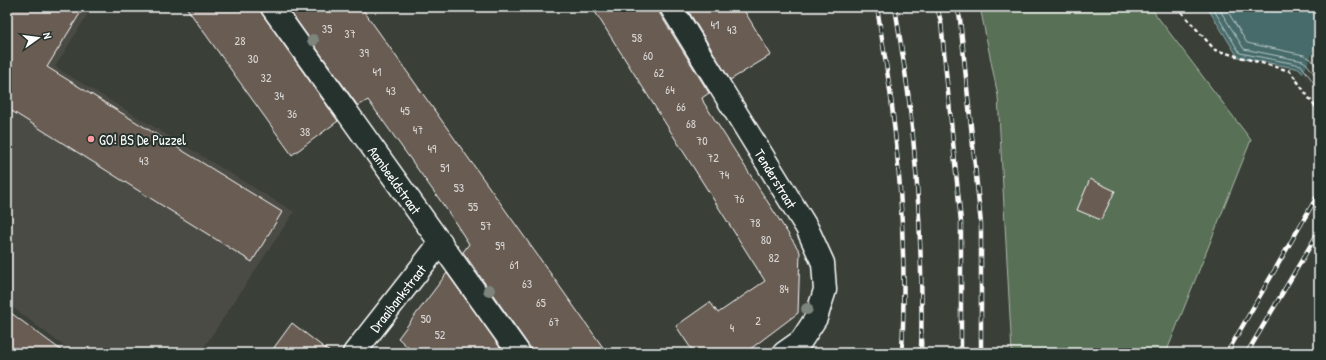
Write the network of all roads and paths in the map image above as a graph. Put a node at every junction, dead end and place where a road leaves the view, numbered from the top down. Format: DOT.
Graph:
graph roads {
  1 [pos="272,7"];
  2 [pos="670,7"];
  3 [pos="1177,7"];
  4 [pos="1319,112"];
  5 [pos="441,242"];
  6 [pos="354,353"];
  7 [pos="519,353"];
  8 [pos="784,353"];
  1 -- 5 [label="street, Aambeeldstraat"];
  2 -- 8 [label="street, Tenderstraat"];
  3 -- 4 [label="path"];
  5 -- 6 [label="street, Draaibankstraat"];
  5 -- 7 [label="street, Aambeeldstraat"];
}
